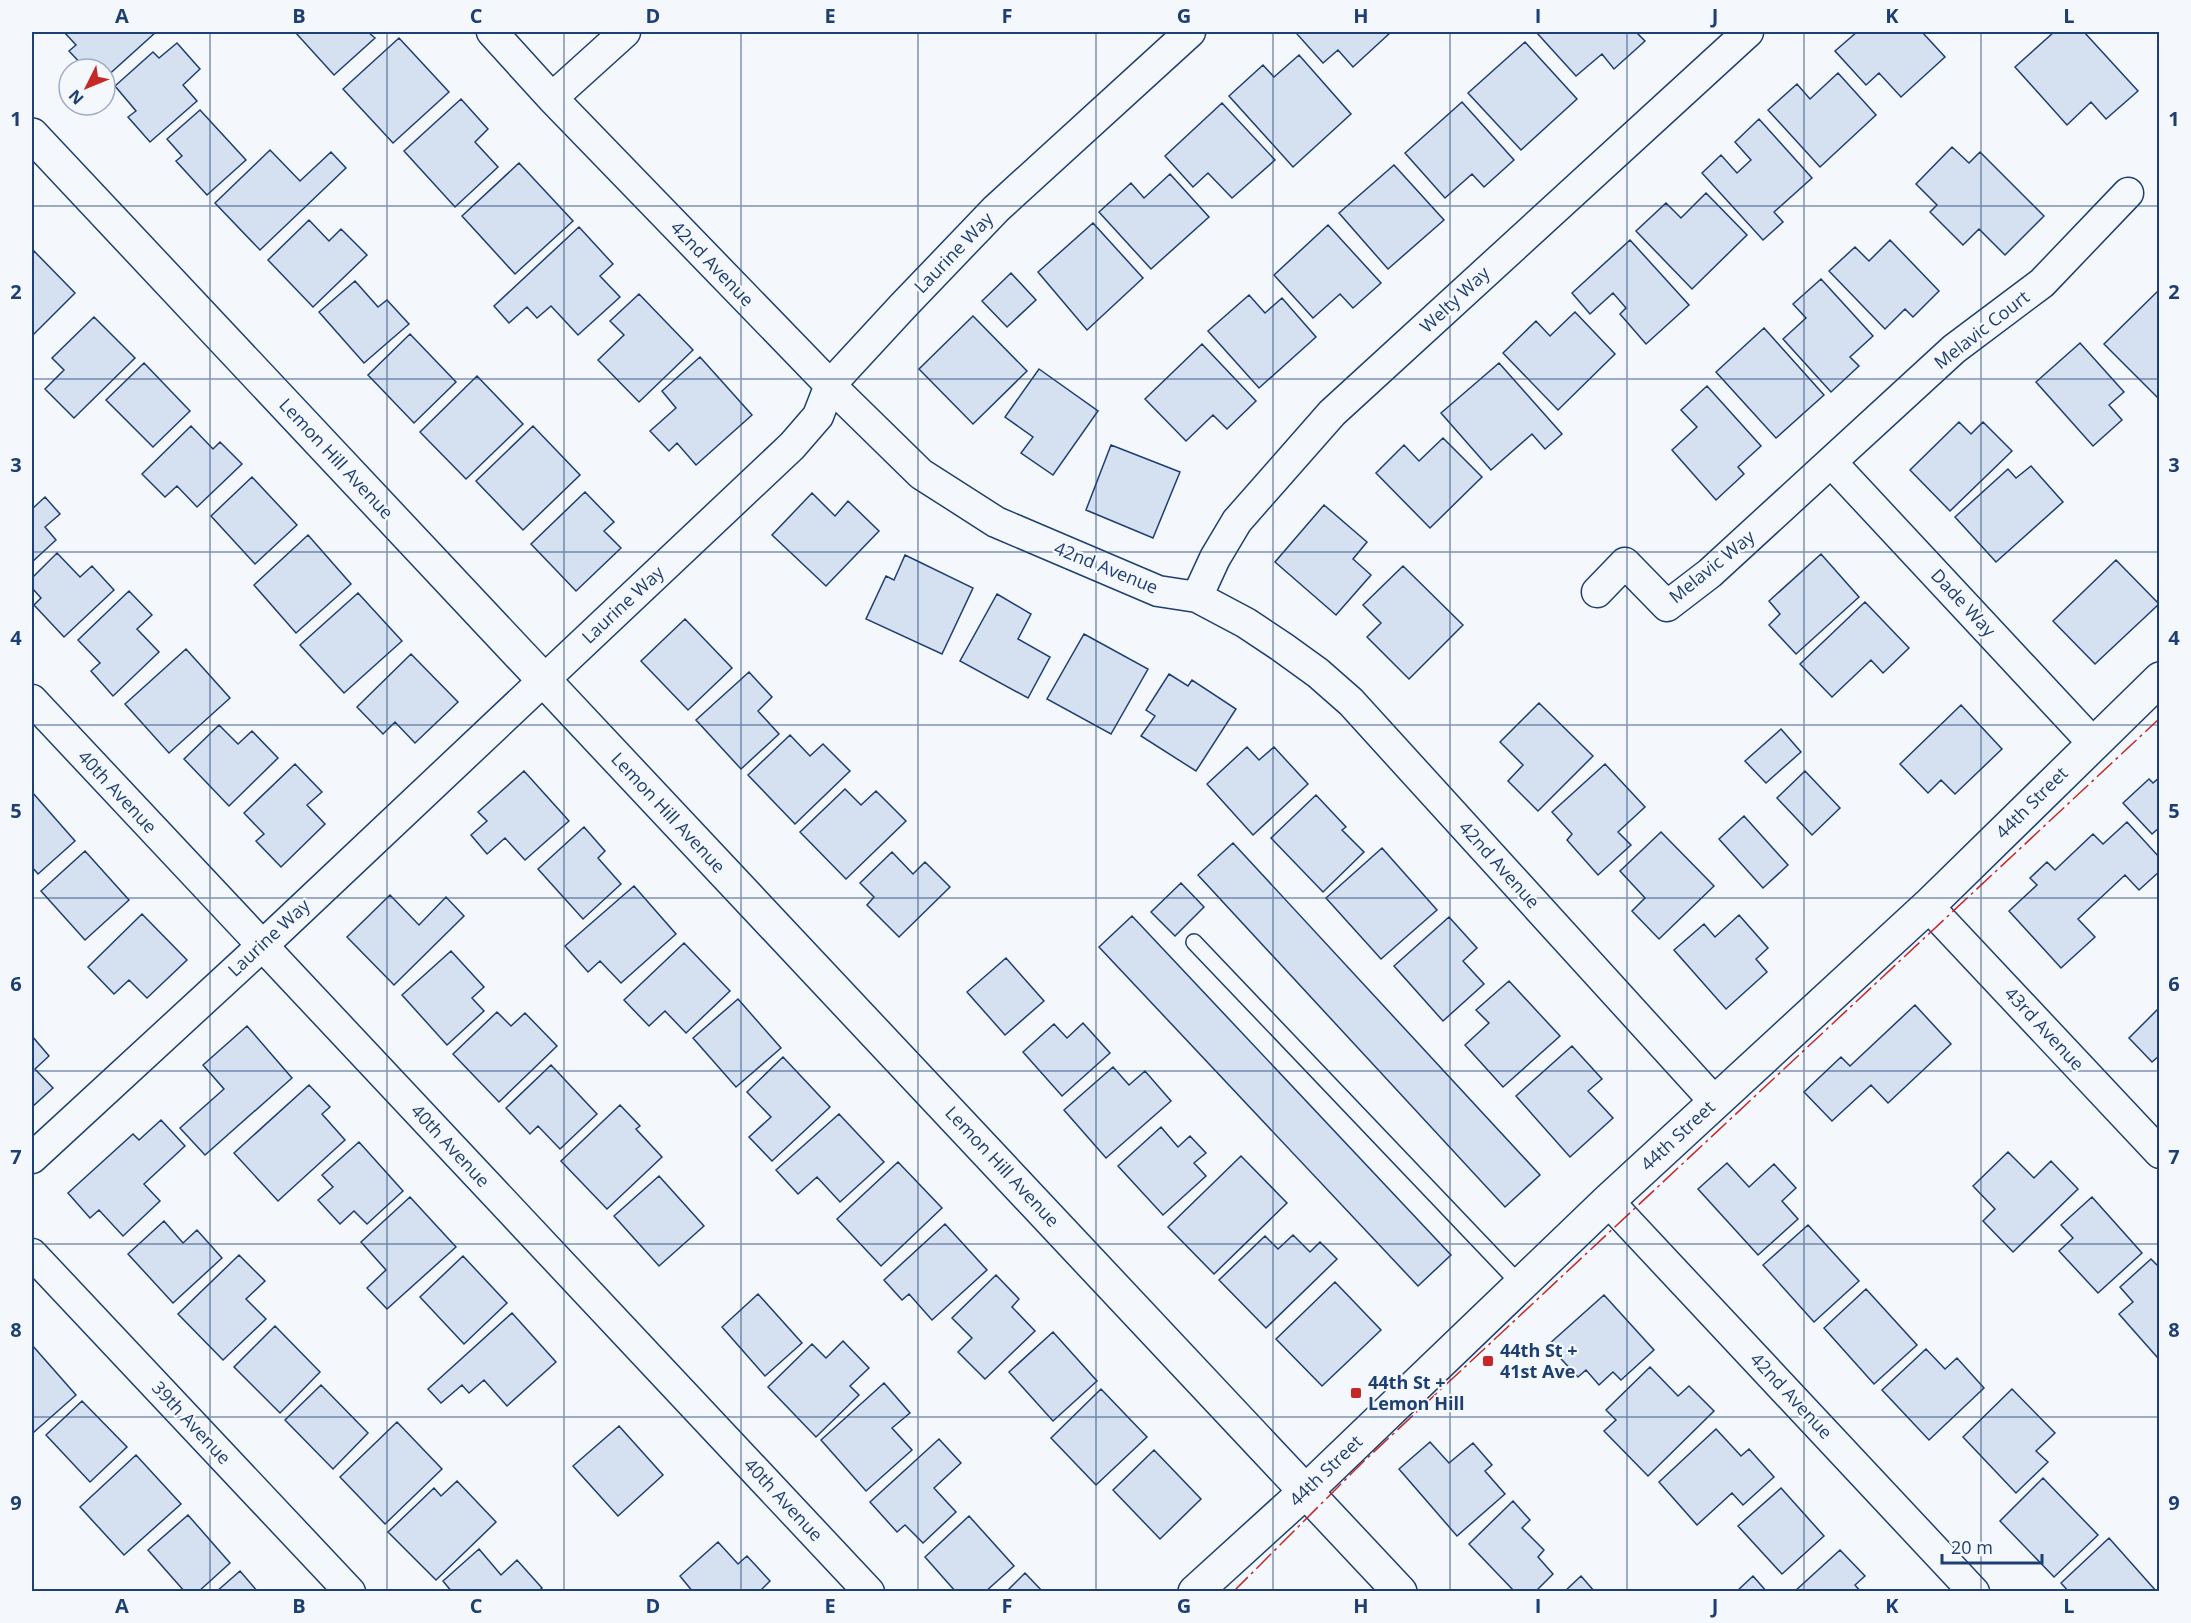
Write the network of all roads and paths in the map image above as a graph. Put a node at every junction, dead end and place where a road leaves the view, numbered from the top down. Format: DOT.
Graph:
graph roads {
  1 [pos="492,32"];
  2 [pos="625,32"];
  3 [pos="1190,32"];
  4 [pos="1748,32"];
  5 [pos="552,98"];
  6 [pos="32,135"];
  7 [pos="2128,193"];
  8 [pos="830,385"];
  9 [pos="1832,463"];
  10 [pos="1597,592"];
  11 [pos="1197,597"];
  12 [pos="2160,679"];
  13 [pos="543,680"];
  14 [pos="32,700"];
  15 [pos="2093,742"];
  16 [pos="1928,906"];
  17 [pos="1194,942"];
  18 [pos="262,946"];
  19 [pos="1715,1101"];
  20 [pos="2160,1153"];
  21 [pos="32,1158"];
  22 [pos="1608,1201"];
  23 [pos="32,1254"];
  24 [pos="1520,1284"];
  25 [pos="1306,1491"];
  26 [pos="350,1592"];
  27 [pos="869,1592"];
  28 [pos="1195,1592"];
  29 [pos="1401,1592"];
  30 [pos="1974,1592"];
  1 -- 5 [label="street, 42nd Avenue"];
  2 -- 5 [label="street"];
  3 -- 8 [label="street, Laurine Way"];
  4 -- 11 [label="street, Welty Way"];
  5 -- 8 [label="street, 42nd Avenue"];
  6 -- 13 [label="street, Lemon Hill Avenue"];
  7 -- 9 [label="street, Melavic Court"];
  8 -- 11 [label="street, 42nd Avenue"];
  8 -- 13 [label="street, Laurine Way"];
  9 -- 10 [label="street, Melavic Way"];
  9 -- 15 [label="street, Dade Way"];
  11 -- 19 [label="street, 42nd Avenue"];
  12 -- 15 [label="street, 44th Street"];
  13 -- 18 [label="street, Laurine Way"];
  13 -- 25 [label="street, Lemon Hill Avenue"];
  14 -- 18 [label="street, 40th Avenue"];
  15 -- 16 [label="street, 44th Street"];
  16 -- 19 [label="street, 44th Street"];
  16 -- 20 [label="street, 43rd Avenue"];
  17 -- 24 [label="lane"];
  18 -- 21 [label="street, Laurine Way"];
  18 -- 27 [label="street, 40th Avenue"];
  19 -- 22 [label="street, 44th Street"];
  22 -- 24 [label="street, 44th Street"];
  22 -- 30 [label="street, 42nd Avenue"];
  23 -- 26 [label="street, 39th Avenue"];
  24 -- 25 [label="street, 44th Street"];
  25 -- 28 [label="street, 44th Street"];
  25 -- 29 [label="street, Lemon Hill Avenue"];
}
